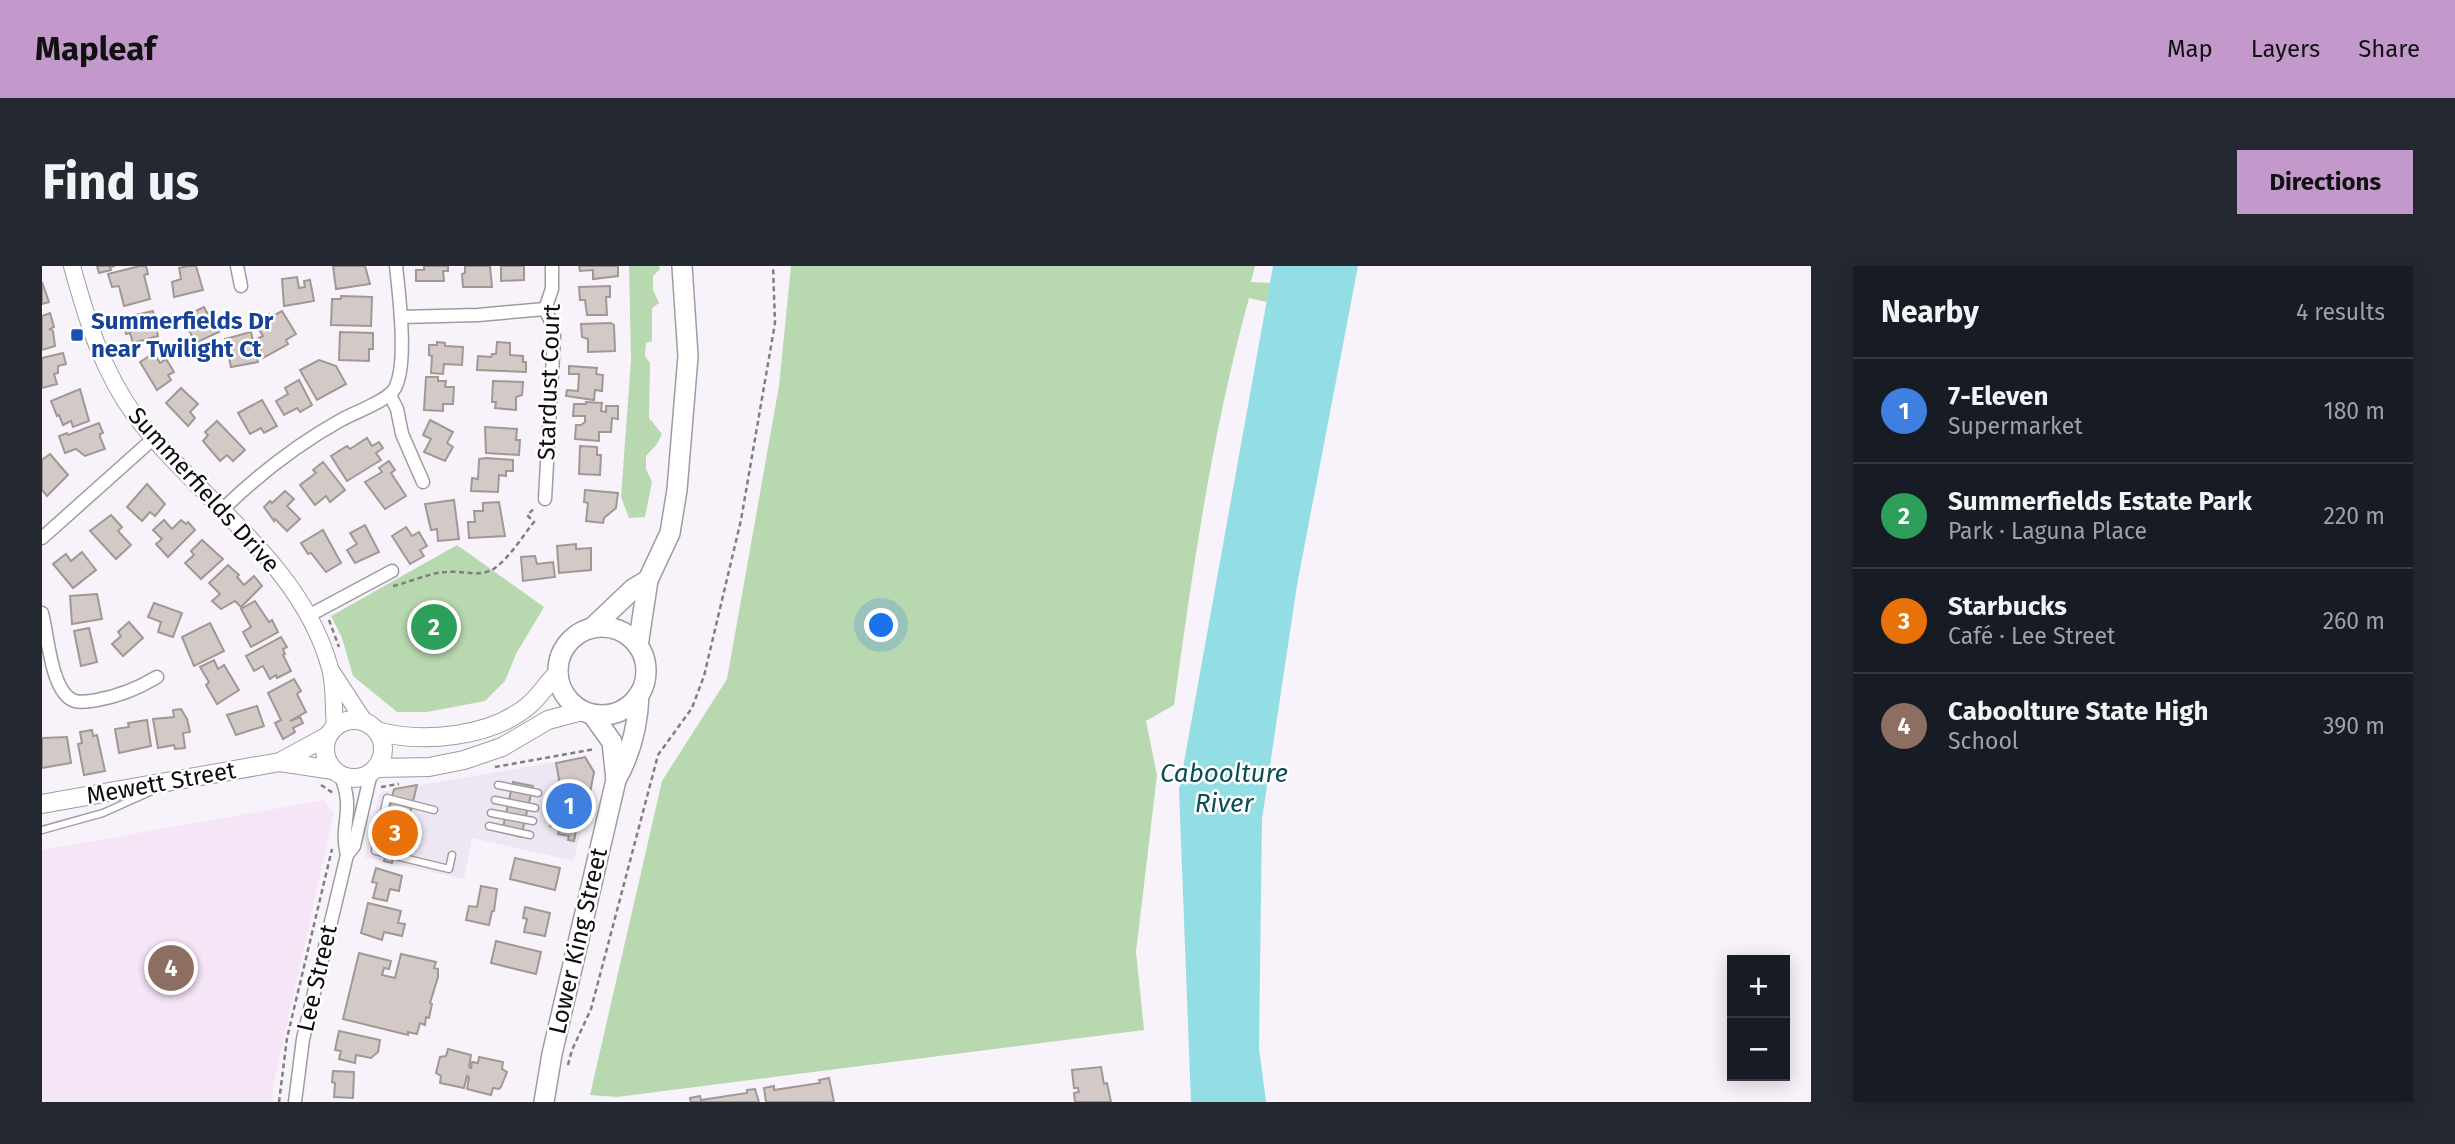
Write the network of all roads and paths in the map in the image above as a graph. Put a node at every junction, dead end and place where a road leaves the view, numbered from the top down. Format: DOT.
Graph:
graph roads {
  1 [pos="72,266"];
  2 [pos="237,266"];
  3 [pos="396,266"];
  4 [pos="552,266"];
  5 [pos="682,266"];
  6 [pos="773,266"];
  7 [pos="241,286"];
  8 [pos="545,309"];
  9 [pos="401,317"];
  10 [pos="390,395"];
  11 [pos="154,438"];
  12 [pos="423,482"];
  13 [pos="545,499"];
  14 [pos="222,510"];
  15 [pos="42,538"];
  16 [pos="392,571"];
  17 [pos="648,580"];
  18 [pos="389,587"];
  19 [pos="42,613"];
  20 [pos="308,616"];
  21 [pos="329,620"];
  22 [pos="592,628"];
  23 [pos="638,646"];
  24 [pos="329,664"];
  25 [pos="558,673"];
  26 [pos="158,677"];
  27 [pos="639,695"];
  28 [pos="587,713"];
  29 [pos="370,726"];
  30 [pos="330,732"];
  31 [pos="280,762"];
  32 [pos="303,764"];
  33 [pos="373,770"];
  34 [pos="336,772"];
  35 [pos="616,780"];
  36 [pos="165,782"];
  37 [pos="498,785"];
  38 [pos="538,793"];
  39 [pos="336,795"];
  40 [pos="495,800"];
  41 [pos="42,804"];
  42 [pos="535,808"];
  43 [pos="434,810"];
  44 [pos="491,813"];
  45 [pos="533,821"];
  46 [pos="489,826"];
  47 [pos="42,830"];
  48 [pos="530,835"];
  49 [pos="334,841"];
  50 [pos="346,855"];
  51 [pos="452,855"];
  52 [pos="565,1076"];
  53 [pos="279,1102"];
  54 [pos="295,1102"];
  55 [pos="544,1102"];
  1 -- 11 [label="street, Summerfields Drive"];
  2 -- 7 [label="street"];
  3 -- 9 [label="street"];
  4 -- 8 [label="street, Stardust Court"];
  5 -- 17 [label="main road"];
  6 -- 52 [label="path"];
  8 -- 9 [label="street"];
  8 -- 13 [label="street, Stardust Court"];
  9 -- 10 [label="street"];
  10 -- 12 [label="street"];
  10 -- 14 [label="street"];
  11 -- 14 [label="street, Summerfields Drive"];
  11 -- 15 [label="street"];
  13 -- 18 [label="path"];
  14 -- 20 [label="street, Summerfields Drive"];
  16 -- 20 [label="street"];
  17 -- 22 [label="main road"];
  17 -- 23 [label="main road"];
  19 -- 26 [label="street"];
  20 -- 24 [label="street, Summerfields Drive"];
  21 -- 24 [label="path"];
  22 -- 23 [label="main road"];
  22 -- 25 [label="main road"];
  23 -- 27 [label="main road"];
  24 -- 29 [label="street, Summerfields Drive"];
  24 -- 30 [label="street, Summerfields Drive"];
  25 -- 28 [label="main road"];
  25 -- 29 [label="main road"];
  27 -- 28 [label="main road"];
  27 -- 35 [label="main road"];
  28 -- 33 [label="main road"];
  28 -- 35 [label="main road"];
  29 -- 30 [label="main road"];
  29 -- 33 [label="main road"];
  30 -- 31 [label="main road, Mewett Street"];
  30 -- 34 [label="main road"];
  31 -- 32 [label="main road, Mewett Street"];
  31 -- 36 [label="main road, Mewett Street"];
  32 -- 34 [label="main road, Mewett Street"];
  32 -- 39 [label="path"];
  33 -- 34 [label="main road"];
  33 -- 50 [label="street, Lee Street"];
  34 -- 50 [label="street, Lee Street"];
  35 -- 55 [label="main road, Lower King Street"];
  36 -- 41 [label="main road, Mewett Street"];
  36 -- 47 [label="lane"];
  37 -- 38 [label="lane"];
  40 -- 42 [label="lane"];
  43 -- 51 [label="lane"];
  44 -- 45 [label="lane"];
  46 -- 48 [label="lane"];
  49 -- 53 [label="path"];
  50 -- 54 [label="street, Lee Street"];
}
